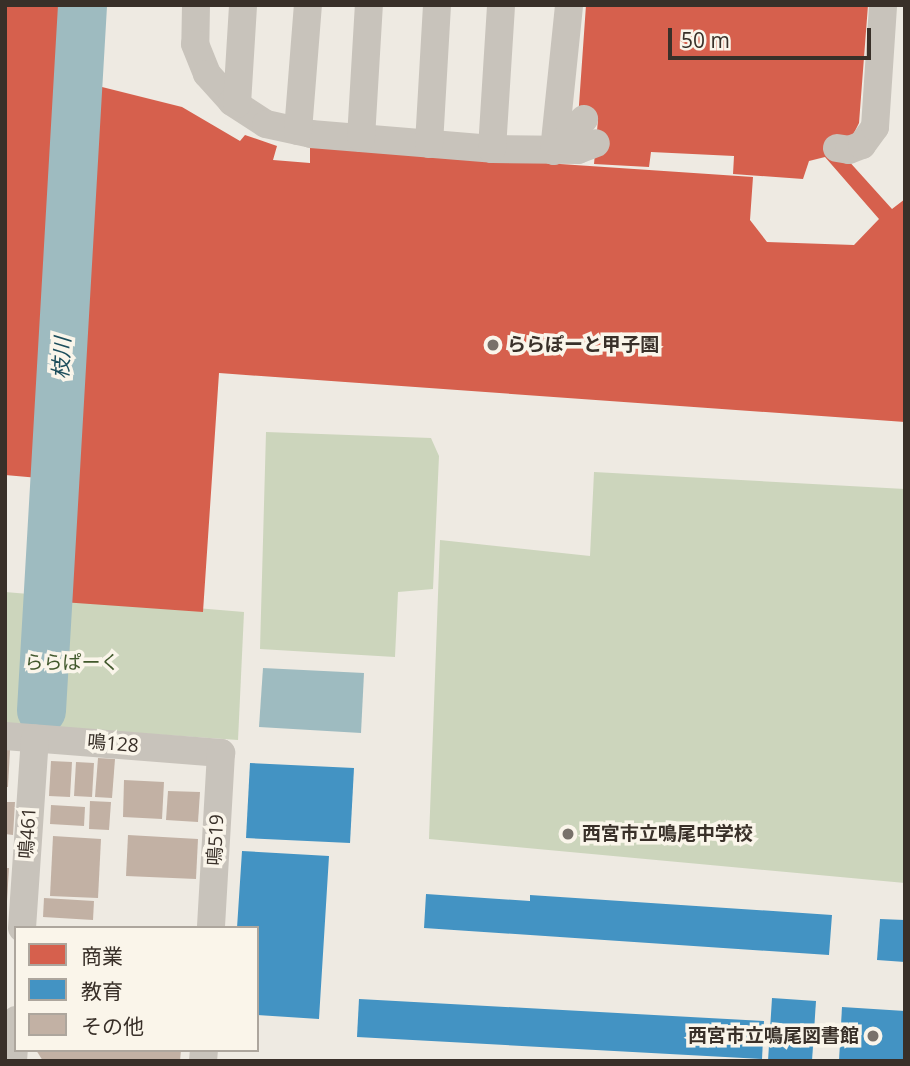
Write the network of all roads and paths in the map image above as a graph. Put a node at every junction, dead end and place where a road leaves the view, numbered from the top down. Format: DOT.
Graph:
graph roads {
  1 [pos="196,5"];
  2 [pos="243,5"];
  3 [pos="308,5"];
  4 [pos="369,5"];
  5 [pos="437,5"];
  6 [pos="502,5"];
  7 [pos="569,5"];
  8 [pos="883,5"];
  9 [pos="237,104"];
  10 [pos="298,131"];
  11 [pos="590,131"];
  12 [pos="361,138"];
  13 [pos="429,144"];
  14 [pos="837,148"];
  15 [pos="492,149"];
  16 [pos="554,151"];
  17 [pos="5,736"];
  18 [pos="35,738"];
  19 [pos="221,753"];
  20 [pos="16,849"];
  21 [pos="22,926"];
  22 [pos="211,926"];
  1 -- 9 [label="street"];
  2 -- 9 [label="street"];
  3 -- 10 [label="street"];
  4 -- 12 [label="street"];
  5 -- 13 [label="street"];
  6 -- 15 [label="street"];
  7 -- 16 [label="street"];
  8 -- 14 [label="street"];
  9 -- 10 [label="street"];
  10 -- 12 [label="street"];
  11 -- 16 [label="street"];
  12 -- 13 [label="street"];
  13 -- 15 [label="street"];
  15 -- 16 [label="street"];
  17 -- 18 [label="street, 鳴128"];
  18 -- 19 [label="street, 鳴128"];
  18 -- 20 [label="street, 鳴461"];
  19 -- 22 [label="street, 鳴519"];
  20 -- 21 [label="street, 鳴461"];
}
